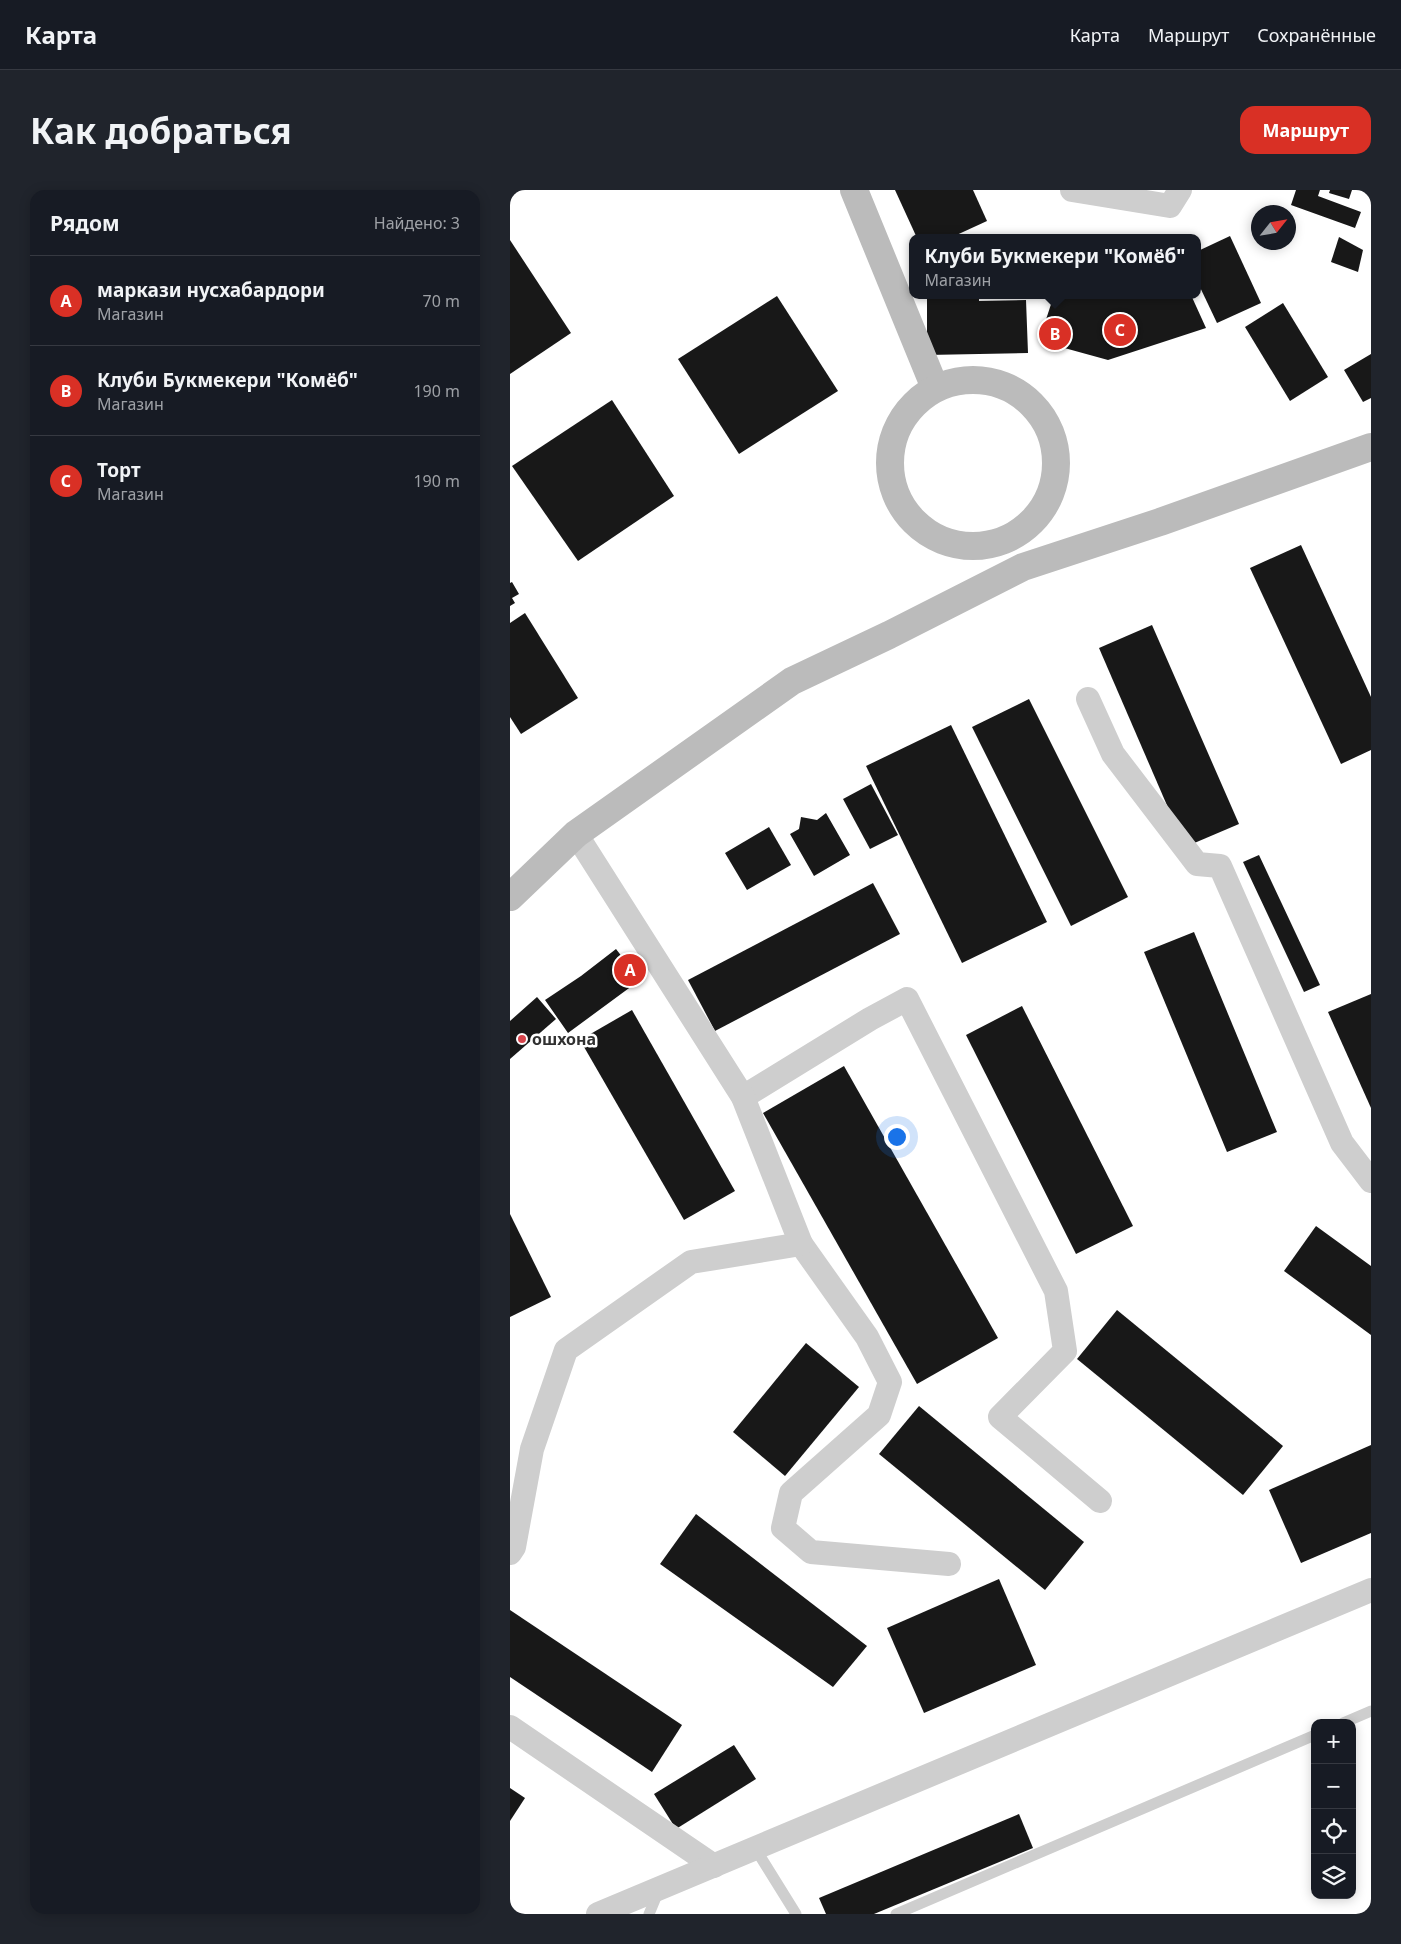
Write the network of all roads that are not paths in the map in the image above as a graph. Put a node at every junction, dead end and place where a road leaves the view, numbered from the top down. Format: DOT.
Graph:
graph roads {
  1 [pos="854,190"];
  2 [pos="1072,190"];
  3 [pos="1180,190"];
  4 [pos="935,388"];
  5 [pos="1371,447"];
  6 [pos="1012,536"];
  7 [pos="1023,567"];
  8 [pos="1088,699"];
  9 [pos="576,834"];
  10 [pos="510,897"];
  11 [pos="743,1097"];
  12 [pos="1371,1182"];
  13 [pos="801,1244"];
  14 [pos="1100,1501"];
  15 [pos="510,1553"];
  16 [pos="950,1564"];
  17 [pos="1371,1590"];
  18 [pos="1371,1711"];
  19 [pos="1352,1719"];
  20 [pos="510,1727"];
  21 [pos="1311,1737"];
  22 [pos="755,1848"];
  23 [pos="714,1866"];
  24 [pos="660,1888"];
  25 [pos="598,1914"];
  26 [pos="649,1914"];
  27 [pos="796,1914"];
  28 [pos="896,1914"];
  1 -- 4 [label="main road"];
  2 -- 3 [label="street"];
  4 -- 6 [label="main road"];
  4 -- 6 [label="main road"];
  5 -- 7 [label="main road"];
  6 -- 7 [label="main road"];
  7 -- 9 [label="main road"];
  8 -- 12 [label="street"];
  9 -- 10 [label="main road"];
  9 -- 11 [label="street"];
  11 -- 13 [label="street"];
  11 -- 14 [label="street"];
  13 -- 15 [label="street"];
  13 -- 16 [label="street"];
  17 -- 22 [label="street"];
  18 -- 19 [label="lane"];
  20 -- 23 [label="street"];
  21 -- 28 [label="lane"];
  22 -- 23 [label="street"];
  22 -- 27 [label="lane"];
  23 -- 24 [label="street"];
  24 -- 25 [label="street"];
  24 -- 26 [label="lane"];
}
